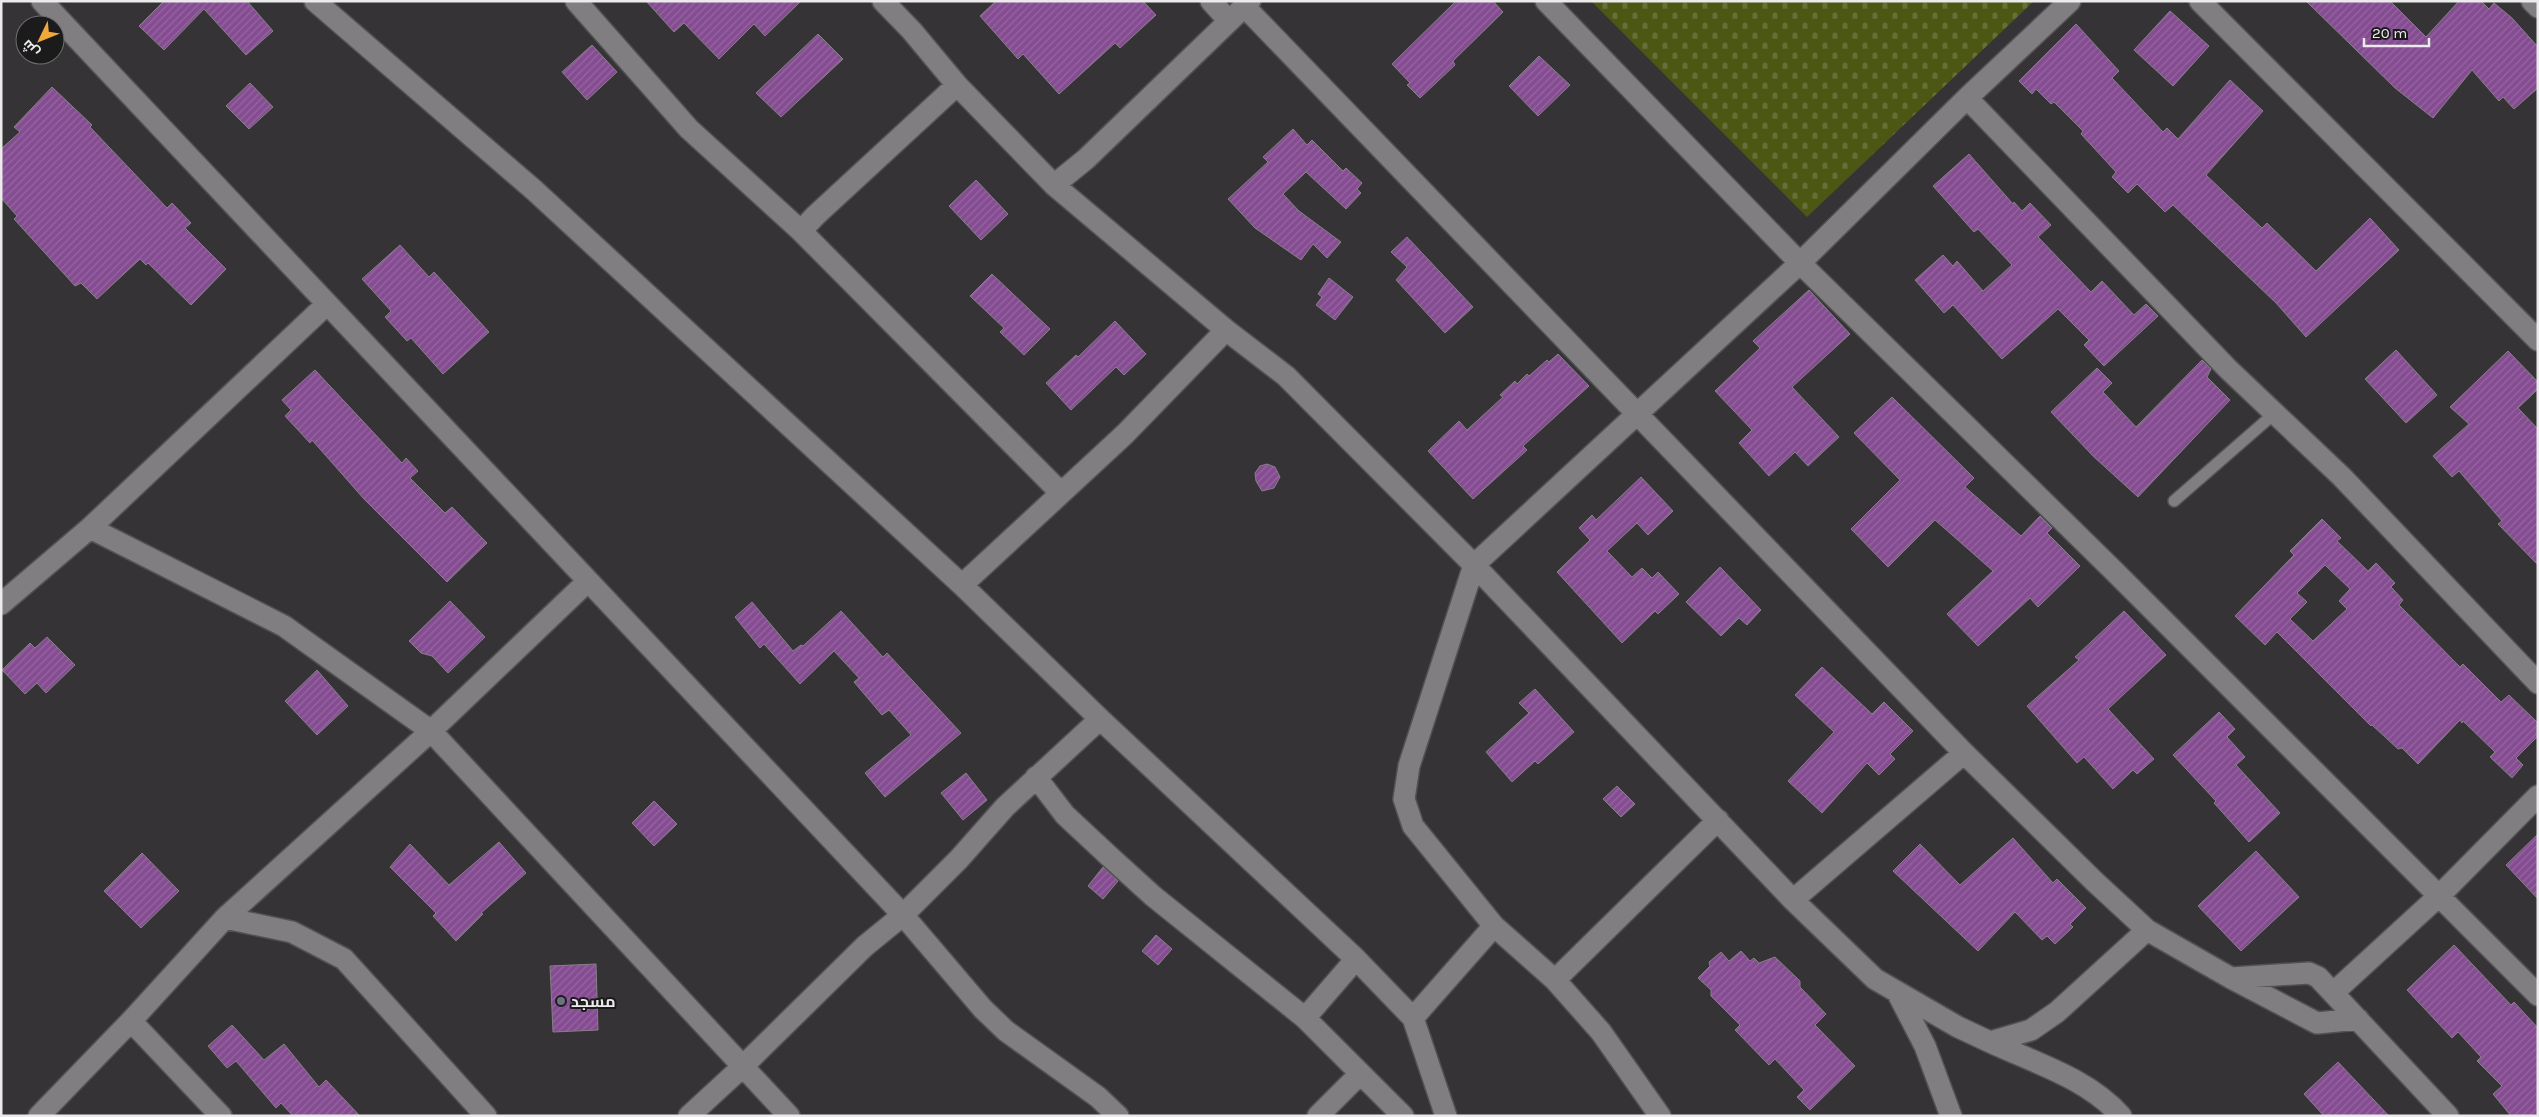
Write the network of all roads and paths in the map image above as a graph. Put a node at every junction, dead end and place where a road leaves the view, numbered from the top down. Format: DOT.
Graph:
graph roads {
  1 [pos="42,1"];
  2 [pos="315,1"];
  3 [pos="576,1"];
  4 [pos="883,1"];
  5 [pos="1211,1"];
  6 [pos="1546,1"];
  7 [pos="2070,1"];
  8 [pos="2200,1"];
  9 [pos="2532,1"];
  10 [pos="2538,7"];
  11 [pos="1241,9"];
  12 [pos="957,86"];
  13 [pos="1967,98"];
  14 [pos="1054,185"];
  15 [pos="801,231"];
  16 [pos="1800,263"];
  17 [pos="327,304"];
  18 [pos="1226,330"];
  19 [pos="2538,340"];
  20 [pos="1637,412"];
  21 [pos="2275,413"];
  22 [pos="1061,493"];
  23 [pos="2174,501"];
  24 [pos="90,528"];
  25 [pos="1474,565"];
  26 [pos="588,581"];
  27 [pos="962,584"];
  28 [pos="1,604"];
  29 [pos="2538,683"];
  30 [pos="1100,719"];
  31 [pos="431,731"];
  32 [pos="1964,753"];
  33 [pos="1036,777"];
  34 [pos="2538,796"];
  35 [pos="1718,820"];
  36 [pos="2440,895"];
  37 [pos="1793,900"];
  38 [pos="903,915"];
  39 [pos="225,918"];
  40 [pos="1494,926"];
  41 [pos="2147,930"];
  42 [pos="1356,960"];
  43 [pos="2231,978"];
  44 [pos="1555,980"];
  45 [pos="1897,992"];
  46 [pos="2333,993"];
  47 [pos="2538,995"];
  48 [pos="1305,1018"];
  49 [pos="1413,1018"];
  50 [pos="2358,1019"];
  51 [pos="131,1021"];
  52 [pos="1990,1042"];
  53 [pos="743,1067"];
  54 [pos="1360,1074"];
  55 [pos="43,1114"];
  56 [pos="221,1116"];
  57 [pos="486,1116"];
  58 [pos="689,1116"];
  59 [pos="789,1116"];
  60 [pos="1118,1116"];
  61 [pos="1318,1116"];
  62 [pos="1404,1116"];
  63 [pos="1446,1116"];
  64 [pos="1660,1116"];
  65 [pos="1951,1116"];
  66 [pos="2121,1116"];
  67 [pos="2448,1116"];
  1 -- 17 [label="street"];
  2 -- 27 [label="street"];
  3 -- 15 [label="street"];
  4 -- 12 [label="street"];
  5 -- 11 [label="street"];
  6 -- 16 [label="street"];
  7 -- 13 [label="street"];
  8 -- 19 [label="street"];
  9 -- 10 [label="street"];
  11 -- 14 [label="street"];
  11 -- 20 [label="street"];
  12 -- 14 [label="street"];
  12 -- 15 [label="street"];
  13 -- 16 [label="street"];
  13 -- 21 [label="street"];
  14 -- 18 [label="street"];
  15 -- 22 [label="street"];
  16 -- 20 [label="street"];
  16 -- 36 [label="street"];
  17 -- 24 [label="street"];
  17 -- 26 [label="street"];
  18 -- 22 [label="street"];
  18 -- 25 [label="street"];
  20 -- 25 [label="street"];
  20 -- 32 [label="street"];
  21 -- 23 [label="lane"];
  21 -- 29 [label="street"];
  22 -- 27 [label="street"];
  24 -- 28 [label="street"];
  24 -- 31 [label="street"];
  25 -- 35 [label="street"];
  25 -- 40 [label="street"];
  26 -- 31 [label="street"];
  26 -- 38 [label="street"];
  27 -- 30 [label="street"];
  30 -- 33 [label="street"];
  30 -- 42 [label="street"];
  31 -- 39 [label="street"];
  31 -- 53 [label="street"];
  32 -- 37 [label="street"];
  32 -- 41 [label="street"];
  33 -- 38 [label="street"];
  33 -- 48 [label="street"];
  34 -- 36 [label="street"];
  35 -- 37 [label="street"];
  35 -- 44 [label="street"];
  36 -- 46 [label="street"];
  36 -- 47 [label="street"];
  37 -- 45 [label="street"];
  38 -- 53 [label="street"];
  38 -- 60 [label="street"];
  39 -- 51 [label="street"];
  39 -- 57 [label="street"];
  40 -- 44 [label="street"];
  40 -- 49 [label="street"];
  41 -- 43 [label="street"];
  41 -- 52 [label="street"];
  42 -- 48 [label="street"];
  42 -- 49 [label="street"];
  43 -- 46 [label="street"];
  43 -- 50 [label="street"];
  44 -- 64 [label="street"];
  45 -- 52 [label="street"];
  45 -- 65 [label="street"];
  46 -- 50 [label="street"];
  48 -- 54 [label="street"];
  49 -- 63 [label="street"];
  50 -- 67 [label="street"];
  51 -- 55 [label="street"];
  51 -- 56 [label="street"];
  52 -- 66 [label="street"];
  53 -- 58 [label="street"];
  53 -- 59 [label="street"];
  54 -- 61 [label="street"];
  54 -- 62 [label="street"];
}
